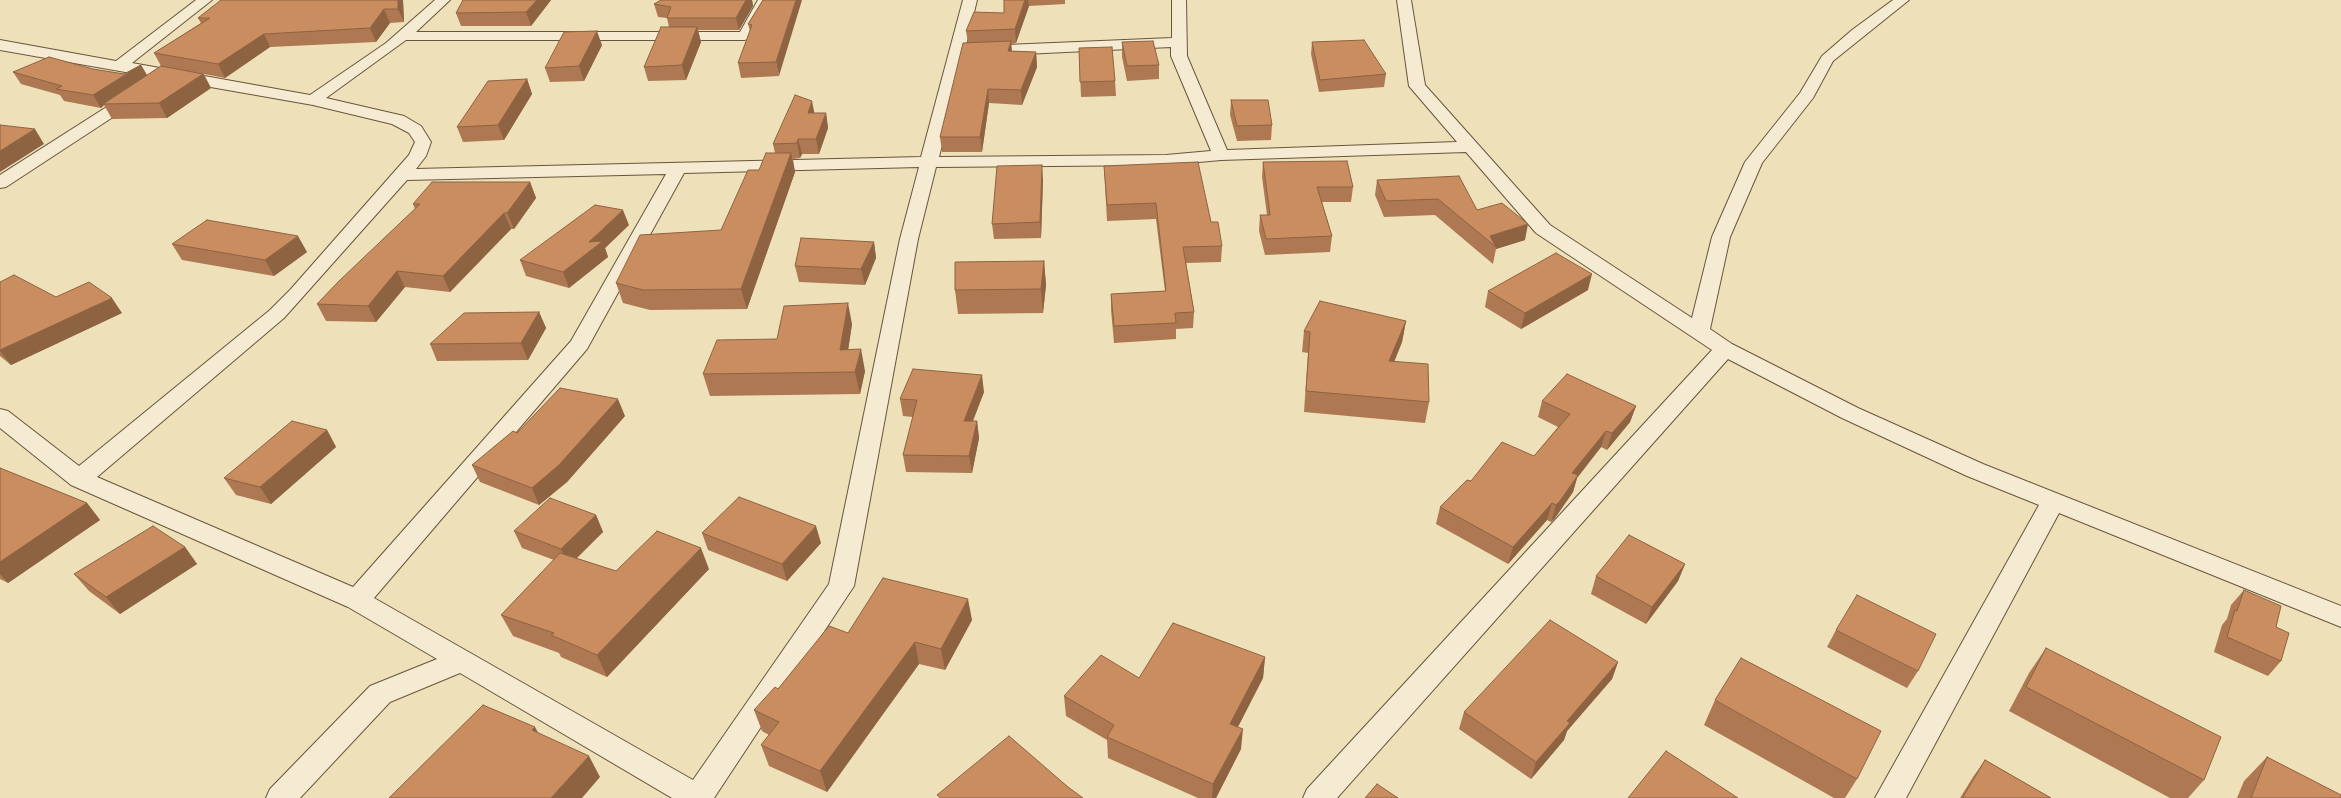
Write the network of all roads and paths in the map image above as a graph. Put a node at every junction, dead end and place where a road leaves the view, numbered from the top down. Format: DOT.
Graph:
graph roads {
  1 [pos="205,0"];
  2 [pos="443,0"];
  3 [pos="765,0"];
  4 [pos="970,0"];
  5 [pos="1179,0"];
  6 [pos="1404,0"];
  7 [pos="1902,0"];
  8 [pos="403,36"];
  9 [pos="1179,42"];
  10 [pos="0,45"];
  11 [pos="957,52"];
  12 [pos="120,65"];
  13 [pos="167,74"];
  14 [pos="313,100"];
  15 [pos="1471,147"];
  16 [pos="1221,155"];
  17 [pos="929,162"];
  18 [pos="678,168"];
  19 [pos="402,175"];
  20 [pos="0,183"];
  21 [pos="1699,331"];
  22 [pos="1725,349"];
  23 [pos="0,416"];
  24 [pos="79,479"];
  25 [pos="2054,500"];
  26 [pos="357,600"];
  27 [pos="2341,617"];
  28 [pos="462,661"];
  29 [pos="281,798"];
  30 [pos="698,798"];
  31 [pos="1318,798"];
  32 [pos="1890,798"];
  1 -- 12 [label="street"];
  2 -- 8 [label="street"];
  3 -- 8 [label="street"];
  4 -- 11 [label="street"];
  5 -- 9 [label="street"];
  6 -- 15 [label="street"];
  7 -- 21 [label="street"];
  8 -- 14 [label="street"];
  9 -- 11 [label="street"];
  9 -- 16 [label="street"];
  10 -- 12 [label="street"];
  11 -- 17 [label="street"];
  12 -- 13 [label="street"];
  13 -- 14 [label="street"];
  13 -- 20 [label="street"];
  14 -- 19 [label="street"];
  15 -- 16 [label="street"];
  15 -- 21 [label="street"];
  16 -- 17 [label="street"];
  17 -- 18 [label="street"];
  17 -- 30 [label="street"];
  18 -- 19 [label="street"];
  18 -- 26 [label="street"];
  19 -- 24 [label="street"];
  21 -- 22 [label="street"];
  22 -- 25 [label="street"];
  22 -- 31 [label="street"];
  23 -- 24 [label="street"];
  24 -- 26 [label="street"];
  25 -- 27 [label="street"];
  25 -- 32 [label="street"];
  26 -- 28 [label="street"];
  28 -- 29 [label="street"];
  28 -- 30 [label="street"];
}
